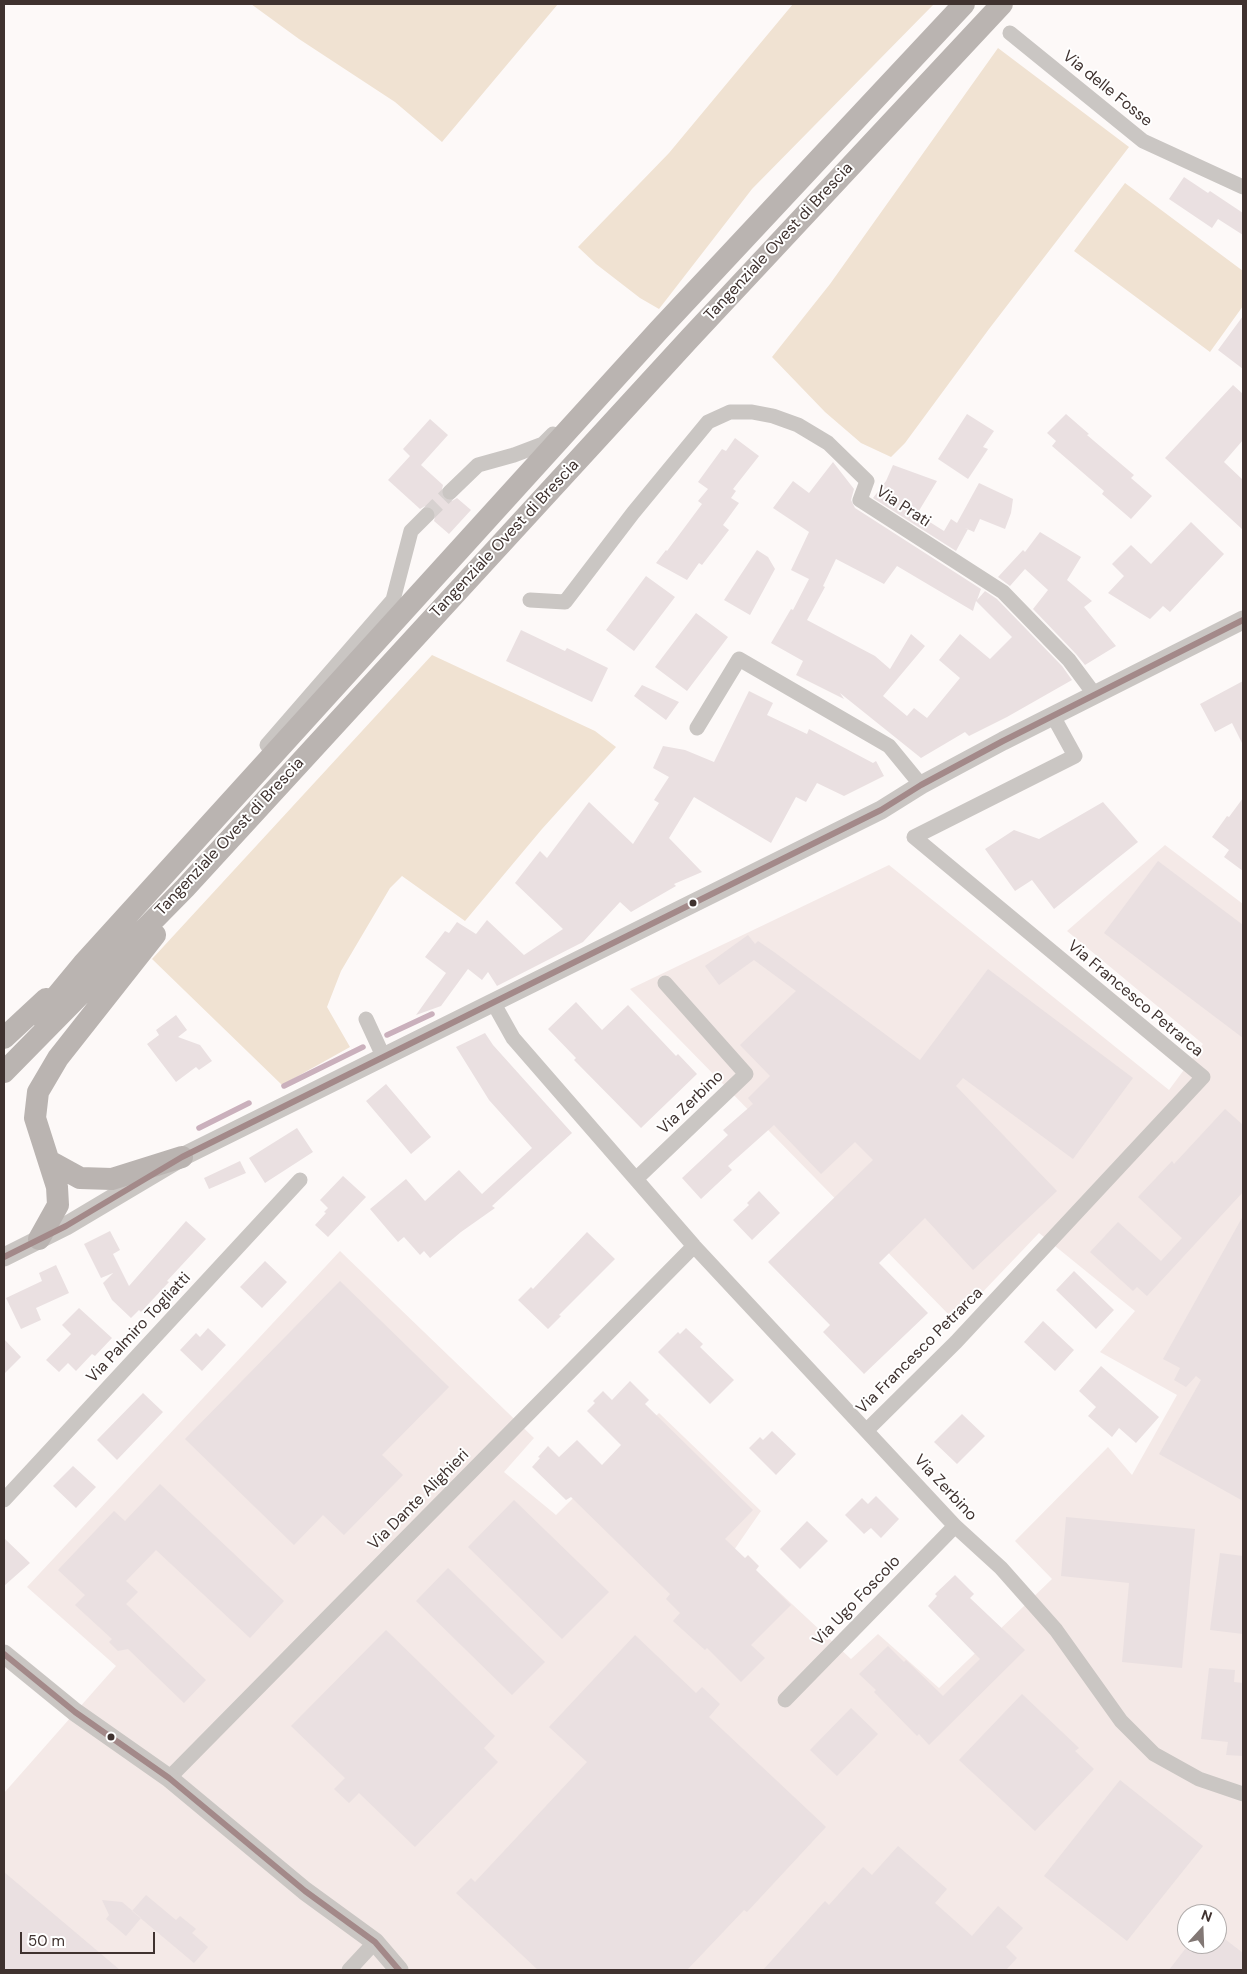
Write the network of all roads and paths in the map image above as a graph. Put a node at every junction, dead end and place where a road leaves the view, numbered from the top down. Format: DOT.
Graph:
graph roads {
  1 [pos="964,4"];
  2 [pos="1002,4"];
  3 [pos="1010,33"];
  4 [pos="1243,187"];
  5 [pos="660,330"];
  6 [pos="450,492"];
  7 [pos="427,515"];
  8 [pos="530,600"];
  9 [pos="1243,620"];
  10 [pos="1095,695"];
  11 [pos="1053,716"];
  12 [pos="696,728"];
  13 [pos="921,784"];
  14 [pos="227,806"];
  15 [pos="185,888"];
  16 [pos="83,964"];
  17 [pos="665,983"];
  18 [pos="494,1004"];
  19 [pos="366,1019"];
  20 [pos="4,1038"];
  21 [pos="384,1058"];
  22 [pos="4,1059"];
  23 [pos="4,1072"];
  24 [pos="182,1157"];
  25 [pos="48,1161"];
  26 [pos="636,1179"];
  27 [pos="300,1180"];
  28 [pos="39,1239"];
  29 [pos="694,1246"];
  30 [pos="4,1257"];
  31 [pos="867,1430"];
  32 [pos="4,1500"];
  33 [pos="955,1526"];
  34 [pos="4,1654"];
  35 [pos="785,1700"];
  36 [pos="169,1778"];
  37 [pos="1243,1794"];
  38 [pos="375,1942"];
  39 [pos="349,1970"];
  40 [pos="399,1970"];
  1 -- 5 [label="main road, Tangenziale Ovest di Brescia"];
  2 -- 15 [label="main road, Tangenziale Ovest di Brescia"];
  3 -- 4 [label="street, Via delle Fosse"];
  5 -- 6 [label="street"];
  5 -- 14 [label="main road, Tangenziale Ovest di Brescia"];
  7 -- 14 [label="street"];
  8 -- 10 [label="street, Via Prati"];
  9 -- 10 [label="street"];
  10 -- 11 [label="street"];
  11 -- 13 [label="street"];
  11 -- 31 [label="street, Via Francesco Petrarca"];
  12 -- 13 [label="street"];
  13 -- 18 [label="street"];
  14 -- 16 [label="main road, Tangenziale Ovest di Brescia"];
  15 -- 23 [label="main road, Tangenziale Ovest di Brescia"];
  15 -- 25 [label="main road"];
  16 -- 20 [label="main road"];
  16 -- 22 [label="main road, Tangenziale Ovest di Brescia"];
  17 -- 26 [label="street, Via Zerbino"];
  18 -- 21 [label="street"];
  18 -- 26 [label="street, Via Zerbino"];
  19 -- 21 [label="street"];
  21 -- 24 [label="street"];
  24 -- 25 [label="main road"];
  24 -- 28 [label="street"];
  25 -- 28 [label="main road"];
  26 -- 29 [label="street, Via Zerbino"];
  27 -- 32 [label="street, Via Palmiro Togliatti"];
  28 -- 30 [label="street"];
  29 -- 31 [label="street, Via Zerbino"];
  29 -- 36 [label="street, Via Dante Alighieri"];
  31 -- 33 [label="street, Via Zerbino"];
  33 -- 35 [label="street, Via Ugo Foscolo"];
  33 -- 37 [label="street, Via Zerbino"];
  34 -- 36 [label="street"];
  36 -- 38 [label="street"];
  38 -- 39 [label="street"];
  38 -- 40 [label="street"];
}
